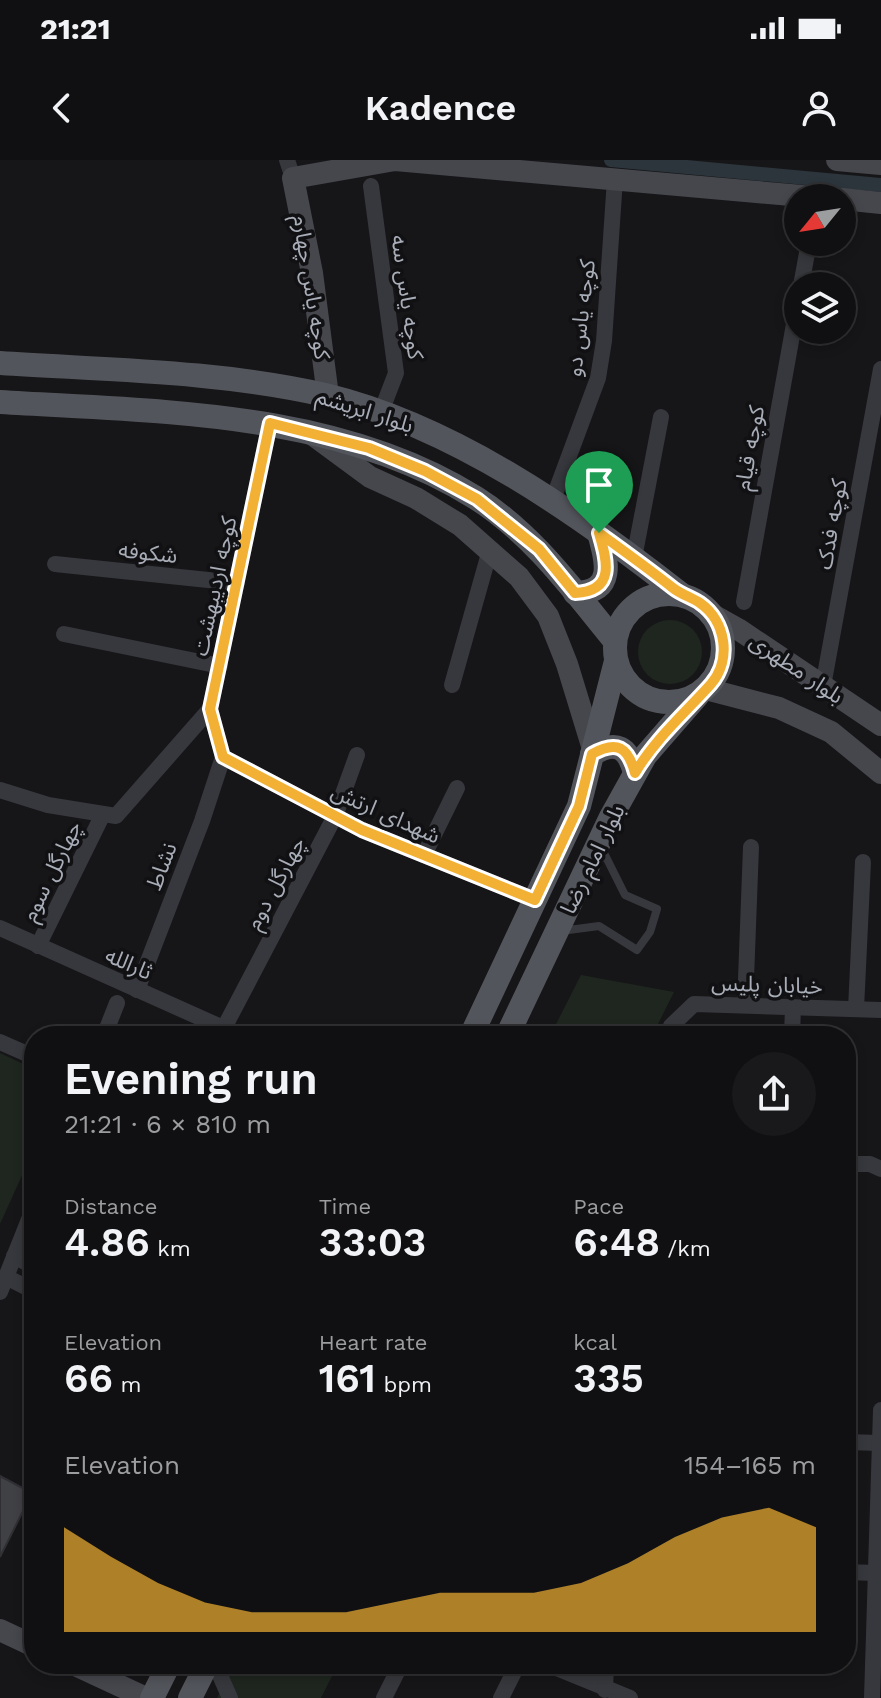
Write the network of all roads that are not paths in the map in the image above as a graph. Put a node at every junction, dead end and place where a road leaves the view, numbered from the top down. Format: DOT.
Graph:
graph roads {
  1 [pos="837,160"];
  2 [pos="881,164"];
  3 [pos="290,169"];
  4 [pos="615,179"];
  5 [pos="371,186"];
  6 [pos="784,195"];
  7 [pos="856,200"];
  8 [pos="881,203"];
  9 [pos="790,344"];
  10 [pos="0,363"];
  11 [pos="881,369"];
  12 [pos="328,396"];
  13 [pos="0,402"];
  14 [pos="381,412"];
  15 [pos="661,417"];
  16 [pos="270,423"];
  17 [pos="312,435"];
  18 [pos="552,502"];
  19 [pos="599,533"];
  20 [pos="490,550"];
  21 [pos="634,558"];
  22 [pos="55,564"];
  23 [pos="237,583"];
  24 [pos="575,593"];
  25 [pos="682,595"];
  26 [pos="744,602"];
  27 [pos="713,615"];
  28 [pos="64,634"];
  29 [pos="616,651"];
  30 [pos="220,666"];
  31 [pos="452,685"];
  32 [pos="823,686"];
  33 [pos="702,692"];
  34 [pos="210,709"];
  35 [pos="877,717"];
  36 [pos="592,751"];
  37 [pos="357,755"];
  38 [pos="223,757"];
  39 [pos="635,773"];
  40 [pos="881,773"];
  41 [pos="457,788"];
  42 [pos="0,790"];
  43 [pos="103,814"];
  44 [pos="335,816"];
  45 [pos="599,842"];
  46 [pos="751,847"];
  47 [pos="424,855"];
  48 [pos="863,862"];
  49 [pos="535,900"];
  50 [pos="0,928"];
  51 [pos="556,932"];
  52 [pos="38,946"];
  53 [pos="137,990"];
  54 [pos="117,1003"];
  55 [pos="745,1005"];
  56 [pos="793,1007"];
  57 [pos="856,1009"];
  58 [pos="881,1010"];
  59 [pos="108,1026"];
  60 [pos="219,1026"];
  61 [pos="225,1026"];
  62 [pos="476,1026"];
  63 [pos="512,1026"];
  64 [pos="671,1026"];
  65 [pos="792,1026"];
  66 [pos="0,1042"];
  67 [pos="24,1053"];
  68 [pos="856,1164"];
  69 [pos="881,1169"];
  70 [pos="24,1232"];
  71 [pos="14,1256"];
  72 [pos="24,1262"];
  73 [pos="3,1285"];
  74 [pos="24,1289"];
  75 [pos="881,1410"];
  76 [pos="856,1442"];
  77 [pos="880,1443"];
  78 [pos="880,1458"];
  79 [pos="856,1572"];
  80 [pos="876,1573"];
  81 [pos="0,1630"];
  82 [pos="24,1641"];
  83 [pos="94,1674"];
  84 [pos="164,1674"];
  85 [pos="202,1674"];
  86 [pos="219,1674"];
  87 [pos="396,1674"];
  88 [pos="513,1674"];
  89 [pos="570,1674"];
  90 [pos="610,1674"];
  91 [pos="617,1695"];
  92 [pos="146,1698"];
  93 [pos="152,1698"];
  94 [pos="190,1698"];
  95 [pos="230,1698"];
  96 [pos="384,1698"];
  97 [pos="501,1698"];
  98 [pos="872,1698"];
  1 -- 2 [label="street"];
  3 -- 4 [label="street"];
  3 -- 12 [label="street, کوچه یاس چهارم"];
  4 -- 6 [label="street"];
  4 -- 18 [label="street, کوچه یاس دو"];
  5 -- 14 [label="street, کوچه یاس سه"];
  7 -- 8 [label="street"];
  9 -- 26 [label="street, کوچه قیام"];
  10 -- 12 [label="main road, بلوار ابریشم"];
  11 -- 32 [label="street, کوچه فدک"];
  12 -- 14 [label="main road, بلوار ابریشم"];
  13 -- 16 [label="main road, بلوار ابریشم"];
  14 -- 18 [label="main road, بلوار ابریشم"];
  15 -- 21 [label="street"];
  16 -- 17 [label="main road, بلوار ابریشم"];
  16 -- 23 [label="street, کوچه اردیبهشت"];
  17 -- 20 [label="street"];
  17 -- 24 [label="main road, بلوار ابریشم"];
  18 -- 19 [label="main road, بلوار ابریشم"];
  19 -- 21 [label="main road, بلوار ابریشم"];
  19 -- 24 [label="main road"];
  20 -- 31 [label="street"];
  20 -- 36 [label="street"];
  21 -- 25 [label="main road, بلوار ابریشم"];
  22 -- 23 [label="street, شکوفه"];
  23 -- 30 [label="street, کوچه اردیبهشت"];
  24 -- 29 [label="main road, بلوار ابریشم"];
  25 -- 27 [label="main road"];
  25 -- 29 [label="main road"];
  27 -- 32 [label="street, بلوار مطهری"];
  27 -- 33 [label="main road"];
  28 -- 30 [label="street"];
  29 -- 33 [label="main road"];
  29 -- 36 [label="main road, بلوار امام رضا"];
  30 -- 34 [label="street, کوچه اردیبهشت"];
  32 -- 35 [label="street, بلوار مطهری"];
  33 -- 39 [label="main road, بلوار امام رضا"];
  33 -- 40 [label="street, بلوار مطهری"];
  34 -- 38 [label="street, کوچه اردیبهشت"];
  34 -- 43 [label="street"];
  36 -- 39 [label="main road"];
  36 -- 49 [label="main road, بلوار امام رضا"];
  37 -- 44 [label="street, چهارگل دوم"];
  38 -- 44 [label="street, شهدای ارتش"];
  38 -- 53 [label="street, نشاط"];
  39 -- 45 [label="main road, بلوار امام رضا"];
  41 -- 47 [label="street"];
  42 -- 43 [label="street"];
  43 -- 52 [label="street, چهارگل سوم"];
  44 -- 47 [label="street, شهدای ارتش"];
  44 -- 61 [label="street, چهارگل دوم"];
  45 -- 51 [label="main road, بلوار امام رضا"];
  45 -- 51 [label="lane"];
  46 -- 55 [label="street"];
  47 -- 49 [label="street, شهدای ارتش"];
  48 -- 57 [label="street"];
  49 -- 62 [label="main road, بلوار امام رضا"];
  50 -- 52 [label="street, ثارالله"];
  51 -- 63 [label="main road, بلوار امام رضا"];
  52 -- 53 [label="street, ثارالله"];
  53 -- 60 [label="street, ثارالله"];
  54 -- 59 [label="street"];
  55 -- 56 [label="street, خیابان پلیس"];
  55 -- 64 [label="street, خیابان پلیس"];
  56 -- 57 [label="street, خیابان پلیس"];
  56 -- 65 [label="street"];
  57 -- 58 [label="street, خیابان پلیس"];
  66 -- 67 [label="street"];
  68 -- 69 [label="street"];
  70 -- 71 [label="street"];
  71 -- 72 [label="street"];
  71 -- 73 [label="street"];
  73 -- 74 [label="street"];
  75 -- 77 [label="street"];
  76 -- 77 [label="street"];
  77 -- 78 [label="street"];
  78 -- 80 [label="street"];
  79 -- 80 [label="street"];
  80 -- 98 [label="street"];
  81 -- 82 [label="street"];
  83 -- 92 [label="street"];
  84 -- 93 [label="main road"];
  85 -- 94 [label="main road"];
  86 -- 95 [label="street"];
  87 -- 96 [label="street"];
  88 -- 97 [label="street"];
  89 -- 91 [label="street"];
  90 -- 91 [label="street"];
}
